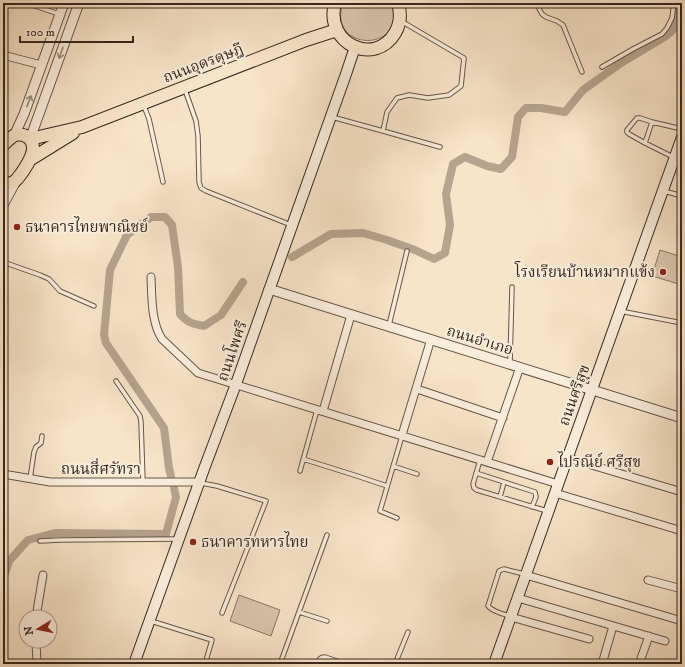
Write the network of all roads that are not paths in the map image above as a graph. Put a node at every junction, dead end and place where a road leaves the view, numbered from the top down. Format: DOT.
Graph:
graph roads {
  1 [pos="26,3"];
  2 [pos="64,3"];
  3 [pos="79,3"];
  4 [pos="335,3"];
  5 [pos="398,3"];
  6 [pos="409,3"];
  7 [pos="536,3"];
  8 [pos="674,3"];
  9 [pos="60,15"];
  10 [pos="400,18"];
  11 [pos="337,30"];
  12 [pos="355,47"];
  13 [pos="3,55"];
  14 [pos="41,65"];
  15 [pos="602,67"];
  16 [pos="55,71"];
  17 [pos="582,72"];
  18 [pos="184,87"];
  19 [pos="143,103"];
  20 [pos="331,117"];
  21 [pos="652,122"];
  22 [pos="82,127"];
  23 [pos="682,130"];
  24 [pos="383,131"];
  25 [pos="14,136"];
  26 [pos="30,139"];
  27 [pos="645,143"];
  28 [pos="681,143"];
  29 [pos="3,145"];
  30 [pos="440,147"];
  31 [pos="31,158"];
  32 [pos="674,158"];
  33 [pos="17,179"];
  34 [pos="163,182"];
  35 [pos="3,184"];
  36 [pos="662,191"];
  37 [pos="682,196"];
  38 [pos="3,205"];
  39 [pos="292,226"];
  40 [pos="407,251"];
  41 [pos="3,262"];
  42 [pos="150,277"];
  43 [pos="512,287"];
  44 [pos="269,289"];
  45 [pos="94,306"];
  46 [pos="620,311"];
  47 [pos="352,314"];
  48 [pos="682,323"];
  49 [pos="388,326"];
  50 [pos="431,339"];
  51 [pos="510,364"];
  52 [pos="520,367"];
  53 [pos="116,381"];
  54 [pos="236,384"];
  55 [pos="417,389"];
  56 [pos="592,390"];
  57 [pos="320,410"];
  58 [pos="503,418"];
  59 [pos="682,418"];
  60 [pos="42,436"];
  61 [pos="402,436"];
  62 [pos="568,458"];
  63 [pos="303,459"];
  64 [pos="480,460"];
  65 [pos="488,462"];
  66 [pos="393,466"];
  67 [pos="300,471"];
  68 [pos="476,473"];
  69 [pos="3,474"];
  70 [pos="417,474"];
  71 [pos="30,479"];
  72 [pos="143,482"];
  73 [pos="199,482"];
  74 [pos="504,482"];
  75 [pos="388,486"];
  76 [pos="557,488"];
  77 [pos="682,492"];
  78 [pos="500,497"];
  79 [pos="532,507"];
  80 [pos="548,512"];
  81 [pos="397,518"];
  82 [pos="682,531"];
  83 [pos="327,535"];
  84 [pos="179,539"];
  85 [pos="40,542"];
  86 [pos="44,575"];
  87 [pos="526,575"];
  88 [pos="648,580"];
  89 [pos="682,589"];
  90 [pos="518,598"];
  91 [pos="38,609"];
  92 [pos="299,612"];
  93 [pos="222,614"];
  94 [pos="511,617"];
  95 [pos="150,620"];
  96 [pos="327,621"];
  97 [pos="682,621"];
  98 [pos="613,626"];
  99 [pos="408,632"];
  100 [pos="649,636"];
  101 [pos="589,639"];
  102 [pos="665,641"];
  103 [pos="36,649"];
  104 [pos="37,664"];
  105 [pos="134,664"];
  106 [pos="205,664"];
  107 [pos="280,664"];
  108 [pos="318,664"];
  109 [pos="346,664"];
  110 [pos="395,664"];
  111 [pos="494,664"];
  112 [pos="602,664"];
  113 [pos="639,664"];
  1 -- 9 [label="lane"];
  2 -- 9 [label="street"];
  3 -- 16 [label="street, one-way"];
  4 -- 11 [label="main road"];
  5 -- 10 [label="main road"];
  6 -- 10 [label="main road"];
  7 -- 17 [label="lane"];
  8 -- 15 [label="lane"];
  9 -- 14 [label="street"];
  10 -- 12 [label="main road"];
  10 -- 24 [label="lane"];
  11 -- 12 [label="main road"];
  11 -- 18 [label="main road, ถนนอุดรดุษฎี"];
  12 -- 20 [label="main road, ถนนโพศรี"];
  13 -- 14 [label="street"];
  14 -- 16 [label="street"];
  25 -- 14 [label="street, one-way"];
  16 -- 26 [label="street"];
  18 -- 19 [label="main road, ถนนอุดรดุษฎี"];
  18 -- 39 [label="lane"];
  19 -- 22 [label="main road, ถนนอุดรดุษฎี"];
  19 -- 34 [label="lane"];
  20 -- 24 [label="lane"];
  20 -- 39 [label="main road, ถนนโพศรี"];
  21 -- 23 [label="lane"];
  21 -- 27 [label="lane"];
  21 -- 27 [label="lane"];
  22 -- 26 [label="main road, ถนนอุดรดุษฎี"];
  22 -- 31 [label="main road, ถนนอุดรดุษฎี"];
  24 -- 30 [label="lane"];
  25 -- 26 [label="main road"];
  25 -- 29 [label="main road"];
  26 -- 31 [label="main road"];
  27 -- 32 [label="lane"];
  28 -- 32 [label="main road, ถนนศรีสุข"];
  31 -- 33 [label="main road"];
  32 -- 36 [label="main road, ถนนศรีสุข"];
  33 -- 35 [label="main road"];
  33 -- 38 [label="street"];
  36 -- 37 [label="lane"];
  36 -- 46 [label="main road, ถนนศรีสุข"];
  39 -- 44 [label="main road, ถนนโพศรี"];
  40 -- 49 [label="lane"];
  41 -- 45 [label="lane"];
  42 -- 54 [label="street"];
  43 -- 51 [label="lane"];
  44 -- 47 [label="street, ถนนอำเภอ"];
  44 -- 54 [label="main road, ถนนโพศรี"];
  46 -- 48 [label="lane"];
  46 -- 56 [label="main road, ถนนศรีสุข"];
  47 -- 49 [label="street, ถนนอำเภอ"];
  47 -- 57 [label="street"];
  49 -- 50 [label="street, ถนนอำเภอ"];
  50 -- 51 [label="street, ถนนอำเภอ"];
  50 -- 55 [label="street"];
  51 -- 52 [label="street, ถนนอำเภอ"];
  52 -- 56 [label="street, ถนนอำเภอ"];
  52 -- 58 [label="street"];
  53 -- 72 [label="lane"];
  54 -- 57 [label="street"];
  54 -- 73 [label="main road, ถนนโพศรี"];
  55 -- 58 [label="street"];
  55 -- 61 [label="street"];
  56 -- 59 [label="street, ถนนอำเภอ"];
  56 -- 62 [label="main road, ถนนศรีสุข"];
  57 -- 61 [label="street"];
  57 -- 63 [label="lane"];
  58 -- 65 [label="street"];
  60 -- 71 [label="lane"];
  61 -- 64 [label="street"];
  61 -- 66 [label="lane"];
  62 -- 76 [label="main road, ถนนศรีสุข"];
  62 -- 77 [label="street"];
  63 -- 67 [label="lane"];
  63 -- 75 [label="lane"];
  64 -- 65 [label="street"];
  64 -- 68 [label="lane"];
  65 -- 76 [label="street"];
  66 -- 70 [label="lane"];
  66 -- 75 [label="lane"];
  68 -- 74 [label="lane"];
  68 -- 78 [label="lane"];
  69 -- 71 [label="street, ถนนสี่ศรัทรา"];
  71 -- 72 [label="street, ถนนสี่ศรัทรา"];
  72 -- 73 [label="street, ถนนสี่ศรัทรา"];
  73 -- 84 [label="main road, ถนนโพศรี"];
  73 -- 93 [label="lane"];
  74 -- 78 [label="lane"];
  74 -- 79 [label="lane"];
  75 -- 81 [label="lane"];
  76 -- 80 [label="main road, ถนนศรีสุข"];
  76 -- 82 [label="street"];
  78 -- 79 [label="lane"];
  79 -- 80 [label="lane"];
  80 -- 87 [label="main road, ถนนศรีสุข"];
  83 -- 92 [label="lane"];
  84 -- 85 [label="lane"];
  84 -- 95 [label="main road, ถนนโพศรี"];
  86 -- 91 [label="street"];
  87 -- 90 [label="main road, ถนนศรีสุข"];
  87 -- 94 [label="lane"];
  87 -- 97 [label="street"];
  88 -- 89 [label="street"];
  90 -- 94 [label="main road, ถนนศรีสุข"];
  90 -- 98 [label="street"];
  92 -- 96 [label="lane"];
  92 -- 107 [label="lane"];
  94 -- 101 [label="street"];
  94 -- 111 [label="main road, ถนนศรีสุข"];
  95 -- 105 [label="main road, ถนนโพศรี"];
  95 -- 106 [label="lane"];
  98 -- 100 [label="street"];
  98 -- 112 [label="street"];
  99 -- 110 [label="lane"];
  100 -- 102 [label="street"];
  100 -- 113 [label="street"];
  103 -- 104 [label="street"];
  108 -- 109 [label="lane"];
}
